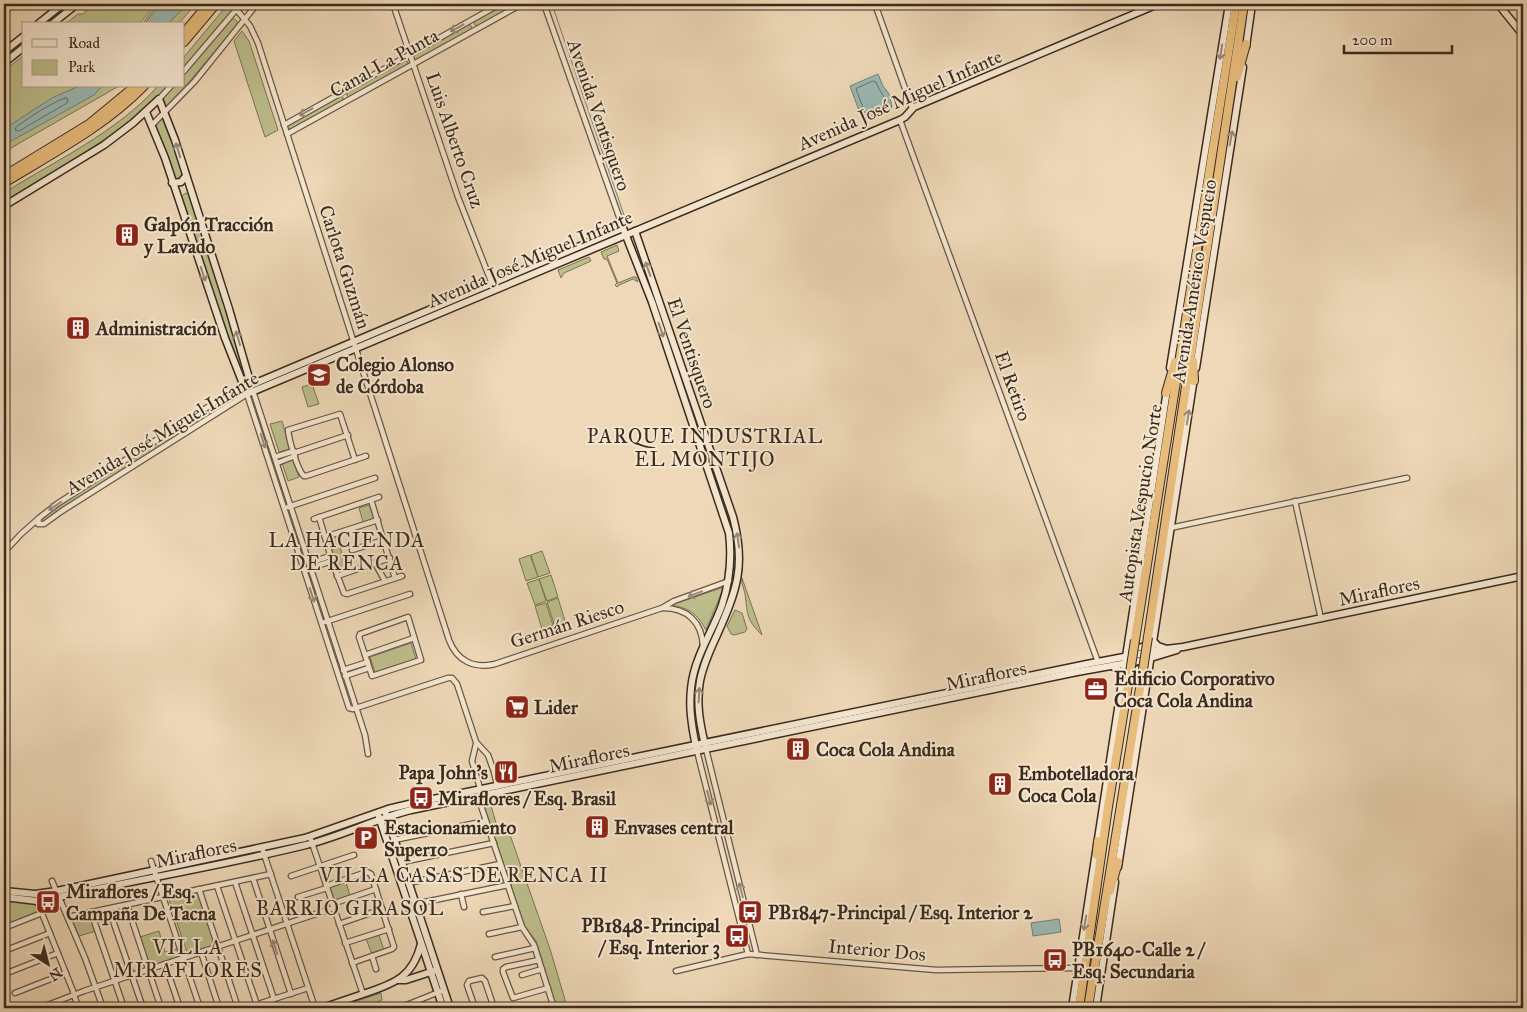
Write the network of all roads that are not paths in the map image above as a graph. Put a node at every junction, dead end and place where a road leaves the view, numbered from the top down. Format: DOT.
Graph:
graph roads {
  1 [pos="12,4"];
  2 [pos="63,4"];
  3 [pos="77,4"];
  4 [pos="208,4"];
  5 [pos="216,4"];
  6 [pos="241,4"];
  7 [pos="257,4"];
  8 [pos="393,4"];
  9 [pos="500,4"];
  10 [pos="522,4"];
  11 [pos="544,4"];
  12 [pos="875,4"];
  13 [pos="1158,4"];
  14 [pos="1229,4"];
  15 [pos="1236,4"];
  16 [pos="1244,4"];
  17 [pos="1252,4"];
  18 [pos="1498,4"];
  19 [pos="236,9"];
  20 [pos="4,10"];
  21 [pos="245,20"];
  22 [pos="472,20"];
  23 [pos="40,22"];
  24 [pos="54,22"];
  25 [pos="477,29"];
  26 [pos="185,32"];
  27 [pos="1523,35"];
  28 [pos="22,38"];
  29 [pos="185,41"];
  30 [pos="1246,44"];
  31 [pos="22,49"];
  32 [pos="4,52"];
  33 [pos="410,54"];
  34 [pos="7,61"];
  35 [pos="414,64"];
  36 [pos="185,70"];
  37 [pos="134,88"];
  38 [pos="142,88"];
  39 [pos="169,88"];
  40 [pos="343,91"];
  41 [pos="1230,95"];
  42 [pos="159,99"];
  43 [pos="348,100"];
  44 [pos="912,108"];
  45 [pos="146,112"];
  46 [pos="166,112"];
  47 [pos="900,120"];
  48 [pos="284,125"];
  49 [pos="152,126"];
  50 [pos="287,134"];
  51 [pos="4,176"];
  52 [pos="186,176"];
  53 [pos="172,182"];
  54 [pos="4,183"];
  55 [pos="192,193"];
  56 [pos="177,197"];
  57 [pos="4,206"];
  58 [pos="623,228"];
  59 [pos="635,231"];
  60 [pos="626,235"];
  61 [pos="599,238"];
  62 [pos="602,246"];
  63 [pos="641,249"];
  64 [pos="633,252"];
  65 [pos="492,284"];
  66 [pos="413,320"];
  67 [pos="1184,334"];
  68 [pos="1193,336"];
  69 [pos="354,345"];
  70 [pos="678,367"];
  71 [pos="1194,381"];
  72 [pos="249,390"];
  73 [pos="1166,393"];
  74 [pos="214,403"];
  75 [pos="219,412"];
  76 [pos="348,435"];
  77 [pos="294,454"];
  78 [pos="366,456"];
  79 [pos="276,460"];
  80 [pos="355,460"];
  81 [pos="375,478"];
  82 [pos="1407,478"];
  83 [pos="719,487"];
  84 [pos="379,497"];
  85 [pos="371,500"];
  86 [pos="1295,501"];
  87 [pos="291,506"];
  88 [pos="284,508"];
  89 [pos="38,519"];
  90 [pos="378,520"];
  91 [pos="1170,528"];
  92 [pos="325,537"];
  93 [pos="384,540"];
  94 [pos="9,547"];
  95 [pos="352,550"];
  96 [pos="331,558"];
  97 [pos="390,558"];
  98 [pos="375,563"];
  99 [pos="310,565"];
  100 [pos="337,576"];
  101 [pos="402,576"];
  102 [pos="1523,576"];
  103 [pos="395,578"];
  104 [pos="385,581"];
  105 [pos="729,581"];
  106 [pos="410,594"];
  107 [pos="662,608"];
  108 [pos="1320,619"];
  109 [pos="328,621"];
  110 [pos="321,623"];
  111 [pos="414,638"];
  112 [pos="1150,639"];
  113 [pos="703,646"];
  114 [pos="1128,646"];
  115 [pos="1183,647"];
  116 [pos="1166,649"];
  117 [pos="365,655"];
  118 [pos="1150,655"];
  119 [pos="1126,660"];
  120 [pos="368,662"];
  121 [pos="1098,662"];
  122 [pos="1113,663"];
  123 [pos="481,666"];
  124 [pos="369,668"];
  125 [pos="343,670"];
  126 [pos="1145,673"];
  127 [pos="345,676"];
  128 [pos="1126,678"];
  129 [pos="356,708"];
  130 [pos="702,731"];
  131 [pos="777,731"];
  132 [pos="693,732"];
  133 [pos="476,742"];
  134 [pos="705,746"];
  135 [pos="697,748"];
  136 [pos="368,754"];
  137 [pos="585,766"];
  138 [pos="586,774"];
  139 [pos="497,785"];
  140 [pos="480,789"];
  141 [pos="478,797"];
  142 [pos="410,807"];
  143 [pos="386,814"];
  144 [pos="379,817"];
  145 [pos="486,821"];
  146 [pos="311,840"];
  147 [pos="394,840"];
  148 [pos="1098,840"];
  149 [pos="494,843"];
  150 [pos="263,851"];
  151 [pos="354,855"];
  152 [pos="151,862"];
  153 [pos="402,862"];
  154 [pos="1118,862"];
  155 [pos="500,864"];
  156 [pos="320,867"];
  157 [pos="155,873"];
  158 [pos="271,874"];
  159 [pos="292,876"];
  160 [pos="253,878"];
  161 [pos="52,881"];
  162 [pos="235,882"];
  163 [pos="408,883"];
  164 [pos="508,885"];
  165 [pos="217,886"];
  166 [pos="326,887"];
  167 [pos="376,889"];
  168 [pos="199,890"];
  169 [pos="4,891"];
  170 [pos="58,894"];
  171 [pos="461,894"];
  172 [pos="4,897"];
  173 [pos="163,897"];
  174 [pos="298,897"];
  175 [pos="37,901"];
  176 [pos="415,904"];
  177 [pos="127,905"];
  178 [pos="333,906"];
  179 [pos="515,906"];
  180 [pos="464,907"];
  181 [pos="109,909"];
  182 [pos="1095,909"];
  183 [pos="1103,909"];
  184 [pos="382,910"];
  185 [pos="91,912"];
  186 [pos="482,912"];
  187 [pos="42,913"];
  188 [pos="68,917"];
  189 [pos="287,923"];
  190 [pos="339,924"];
  191 [pos="422,925"];
  192 [pos="522,927"];
  193 [pos="4,928"];
  194 [pos="269,929"];
  195 [pos="389,929"];
  196 [pos="50,933"];
  197 [pos="489,934"];
  198 [pos="252,935"];
  199 [pos="236,940"];
  200 [pos="346,943"];
  201 [pos="421,944"];
  202 [pos="218,946"];
  203 [pos="536,948"];
  204 [pos="4,951"];
  205 [pos="200,952"];
  206 [pos="58,953"];
  207 [pos="748,954"];
  208 [pos="757,954"];
  209 [pos="372,956"];
  210 [pos="183,958"];
  211 [pos="495,958"];
  212 [pos="539,960"];
  213 [pos="352,963"];
  214 [pos="165,964"];
  215 [pos="1078,968"];
  216 [pos="148,969"];
  217 [pos="376,969"];
  218 [pos="542,969"];
  219 [pos="434,971"];
  220 [pos="676,971"];
  221 [pos="7,973"];
  222 [pos="66,973"];
  223 [pos="131,975"];
  224 [pos="522,975"];
  225 [pos="399,980"];
  226 [pos="114,981"];
  227 [pos="96,987"];
  228 [pos="308,988"];
  229 [pos="548,988"];
  230 [pos="441,991"];
  231 [pos="15,993"];
  232 [pos="74,994"];
  233 [pos="291,994"];
  234 [pos="363,994"];
  235 [pos="274,999"];
  236 [pos="414,1001"];
  237 [pos="343,1003"];
  238 [pos="257,1005"];
  239 [pos="564,1006"];
  240 [pos="40,1008"];
  241 [pos="78,1008"];
  242 [pos="103,1008"];
  243 [pos="124,1008"];
  244 [pos="143,1008"];
  245 [pos="161,1008"];
  246 [pos="180,1008"];
  247 [pos="200,1008"];
  248 [pos="219,1008"];
  249 [pos="238,1008"];
  250 [pos="246,1008"];
  251 [pos="315,1008"];
  252 [pos="322,1008"];
  253 [pos="348,1008"];
  254 [pos="399,1008"];
  255 [pos="417,1008"];
  256 [pos="443,1008"];
  257 [pos="450,1008"];
  258 [pos="475,1008"];
  259 [pos="494,1008"];
  260 [pos="555,1008"];
  261 [pos="1072,1008"];
  262 [pos="1079,1008"];
  263 [pos="1088,1008"];
  264 [pos="1096,1008"];
  1 -- 20 [label="street"];
  2 -- 23 [label="street"];
  3 -- 24 [label="street"];
  4 -- 26 [label="highway"];
  5 -- 29 [label="highway"];
  6 -- 19 [label="street"];
  7 -- 21 [label="street"];
  8 -- 33 [label="street, Luis Alberto Cruz"];
  9 -- 22 [label="street, Canal La Punta"];
  10 -- 25 [label="street, Canal La Punta"];
  11 -- 58 [label="street, Avenida Ventisquero"];
  12 -- 44 [label="street"];
  13 -- 44 [label="street, Avenida José Miguel Infante"];
  14 -- 73 [label="street, Avenida Américo Vespucio, one-way"];
  15 -- 67 [label="highway, Autopista Vespucio Norte"];
  16 -- 41 [label="highway, Autopista Vespucio Norte"];
  17 -- 30 [label="street, Avenida Américo Vespucio"];
  18 -- 27 [label="street"];
  19 -- 21 [label="street, Carlota Guzmán"];
  19 -- 36 [label="street"];
  21 -- 46 [label="street"];
  21 -- 48 [label="street, Carlota Guzmán"];
  22 -- 25 [label="street"];
  22 -- 33 [label="street, Canal La Punta, one-way"];
  25 -- 35 [label="street, Canal La Punta"];
  28 -- 32 [label="street"];
  30 -- 41 [label="highway"];
  71 -- 30 [label="street, Avenida Américo Vespucio, one-way"];
  31 -- 34 [label="street"];
  32 -- 34 [label="street"];
  33 -- 35 [label="street, Luis Alberto Cruz"];
  33 -- 40 [label="street, Canal La Punta"];
  35 -- 43 [label="street, Canal La Punta"];
  35 -- 65 [label="street, Luis Alberto Cruz"];
  37 -- 51 [label="highway"];
  38 -- 54 [label="highway"];
  39 -- 42 [label="street"];
  40 -- 43 [label="street"];
  40 -- 48 [label="street, Canal La Punta, one-way"];
  41 -- 68 [label="highway, Autopista Vespucio Norte"];
  42 -- 45 [label="street"];
  42 -- 46 [label="street"];
  43 -- 50 [label="street, Canal La Punta"];
  44 -- 47 [label="street, Avenida José Miguel Infante"];
  45 -- 49 [label="street"];
  45 -- 57 [label="street"];
  46 -- 49 [label="street"];
  52 -- 46 [label="street, one-way"];
  47 -- 59 [label="street, Avenida José Miguel Infante"];
  47 -- 121 [label="street, El Retiro"];
  48 -- 50 [label="street, Carlota Guzmán"];
  49 -- 53 [label="street"];
  50 -- 69 [label="street, Carlota Guzmán"];
  52 -- 53 [label="street"];
  52 -- 55 [label="street"];
  53 -- 56 [label="street"];
  55 -- 56 [label="street"];
  72 -- 55 [label="street, one-way"];
  56 -- 72 [label="street, one-way"];
  58 -- 60 [label="street, Avenida Ventisquero"];
  58 -- 61 [label="street, Avenida José Miguel Infante"];
  59 -- 60 [label="street, Avenida José Miguel Infante"];
  59 -- 63 [label="street, El Ventisquero"];
  60 -- 62 [label="street, Avenida José Miguel Infante"];
  60 -- 64 [label="street, El Ventisquero"];
  61 -- 62 [label="street"];
  61 -- 65 [label="street, Avenida José Miguel Infante"];
  62 -- 66 [label="street, Avenida José Miguel Infante"];
  63 -- 64 [label="street"];
  70 -- 63 [label="street, El Ventisquero, one-way"];
  64 -- 70 [label="street, El Ventisquero, one-way"];
  65 -- 66 [label="street, Avenida José Miguel Infante"];
  66 -- 69 [label="street, Avenida José Miguel Infante"];
  67 -- 73 [label="highway"];
  67 -- 128 [label="highway, Autopista Vespucio Norte, bridge"];
  68 -- 71 [label="highway"];
  68 -- 112 [label="highway, Autopista Vespucio Norte"];
  69 -- 72 [label="street, Avenida José Miguel Infante"];
  69 -- 123 [label="street, Carlota Guzmán"];
  70 -- 83 [label="street, El Ventisquero"];
  91 -- 71 [label="street, Avenida Américo Vespucio, one-way"];
  72 -- 74 [label="street, Avenida José Miguel Infante"];
  72 -- 75 [label="street, Avenida José Miguel Infante"];
  72 -- 79 [label="street"];
  72 -- 88 [label="street, one-way"];
  73 -- 114 [label="street, Avenida Américo Vespucio"];
  74 -- 75 [label="street"];
  74 -- 89 [label="street, Avenida José Miguel Infante, one-way"];
  75 -- 89 [label="street, Avenida José Miguel Infante"];
  76 -- 77 [label="street"];
  76 -- 77 [label="street"];
  76 -- 80 [label="street"];
  77 -- 79 [label="street"];
  77 -- 80 [label="street"];
  78 -- 80 [label="street"];
  79 -- 87 [label="street"];
  81 -- 87 [label="street"];
  82 -- 86 [label="street"];
  83 -- 105 [label="street, El Ventisquero"];
  130 -- 83 [label="street, El Ventisquero, one-way"];
  84 -- 85 [label="street"];
  85 -- 90 [label="street"];
  85 -- 92 [label="street"];
  86 -- 91 [label="street"];
  86 -- 108 [label="street"];
  87 -- 88 [label="street"];
  87 -- 99 [label="street"];
  88 -- 110 [label="street, one-way"];
  89 -- 94 [label="street"];
  90 -- 92 [label="street"];
  90 -- 93 [label="street"];
  91 -- 112 [label="street, Avenida Américo Vespucio"];
  92 -- 96 [label="street"];
  93 -- 95 [label="street"];
  93 -- 97 [label="street"];
  96 -- 99 [label="street"];
  96 -- 100 [label="street"];
  97 -- 98 [label="street"];
  97 -- 103 [label="street"];
  98 -- 100 [label="street"];
  98 -- 104 [label="street"];
  99 -- 109 [label="street"];
  100 -- 104 [label="street"];
  101 -- 103 [label="street"];
  102 -- 108 [label="street, Miraflores"];
  103 -- 104 [label="street"];
  105 -- 107 [label="street, Germán Riesco, one-way"];
  105 -- 113 [label="street, El Ventisquero"];
  106 -- 109 [label="street"];
  107 -- 113 [label="street"];
  107 -- 123 [label="street, Germán Riesco"];
  108 -- 115 [label="street, Miraflores"];
  109 -- 110 [label="street"];
  109 -- 125 [label="street"];
  110 -- 129 [label="street"];
  111 -- 117 [label="street"];
  111 -- 117 [label="street"];
  111 -- 124 [label="street"];
  112 -- 114 [label="street"];
  112 -- 116 [label="street"];
  112 -- 118 [label="street, Avenida Américo Vespucio"];
  112 -- 126 [label="highway, Autopista Vespucio Norte, bridge"];
  113 -- 132 [label="street, El Ventisquero"];
  114 -- 119 [label="street, Avenida Américo Vespucio"];
  114 -- 122 [label="street"];
  115 -- 116 [label="street, Miraflores"];
  115 -- 118 [label="street, Miraflores"];
  116 -- 118 [label="street, Miraflores"];
  117 -- 120 [label="street"];
  118 -- 119 [label="street, Miraflores"];
  118 -- 126 [label="street, Avenida Américo Vespucio"];
  119 -- 122 [label="street, Miraflores"];
  119 -- 128 [label="street, Avenida Américo Vespucio"];
  120 -- 124 [label="street"];
  120 -- 125 [label="street"];
  121 -- 122 [label="street, Miraflores"];
  121 -- 131 [label="street, Miraflores"];
  122 -- 128 [label="street"];
  122 -- 131 [label="street, Miraflores"];
  124 -- 127 [label="street"];
  125 -- 127 [label="street"];
  126 -- 128 [label="street"];
  126 -- 154 [label="street, Avenida Américo Vespucio"];
  126 -- 183 [label="highway, Autopista Vespucio Norte"];
  127 -- 129 [label="street"];
  128 -- 148 [label="street, Avenida Américo Vespucio"];
  128 -- 182 [label="highway, Autopista Vespucio Norte"];
  129 -- 133 [label="street"];
  129 -- 136 [label="street"];
  130 -- 132 [label="street"];
  130 -- 134 [label="street, El Ventisquero"];
  131 -- 134 [label="street, Miraflores"];
  132 -- 135 [label="street, El Ventisquero"];
  133 -- 139 [label="street"];
  133 -- 140 [label="street"];
  134 -- 135 [label="street, Miraflores"];
  208 -- 134 [label="street, one-way"];
  135 -- 137 [label="street, Miraflores"];
  135 -- 138 [label="street, Miraflores"];
  135 -- 207 [label="street, one-way"];
  137 -- 138 [label="street"];
  137 -- 139 [label="street, Miraflores"];
  138 -- 141 [label="street, Miraflores"];
  139 -- 140 [label="street, Miraflores"];
  140 -- 142 [label="street, Miraflores"];
  141 -- 142 [label="street, Miraflores"];
  141 -- 145 [label="street"];
  142 -- 143 [label="street, Miraflores"];
  143 -- 144 [label="street, Miraflores"];
  143 -- 147 [label="street"];
  144 -- 146 [label="street, Miraflores"];
  144 -- 201 [label="street"];
  145 -- 147 [label="street"];
  145 -- 149 [label="street"];
  146 -- 150 [label="street, Miraflores"];
  146 -- 156 [label="street"];
  147 -- 153 [label="street"];
  148 -- 182 [label="highway"];
  148 -- 215 [label="street, Avenida Américo Vespucio, one-way"];
  149 -- 153 [label="street"];
  149 -- 155 [label="street"];
  150 -- 157 [label="street, Miraflores"];
  150 -- 158 [label="street"];
  151 -- 156 [label="street"];
  152 -- 157 [label="street"];
  153 -- 163 [label="street"];
  154 -- 183 [label="highway"];
  154 -- 264 [label="street, Avenida Américo Vespucio"];
  155 -- 163 [label="street"];
  155 -- 164 [label="street"];
  156 -- 159 [label="street"];
  156 -- 166 [label="street"];
  157 -- 170 [label="street, Miraflores"];
  157 -- 173 [label="street"];
  158 -- 160 [label="street"];
  158 -- 189 [label="street"];
  160 -- 162 [label="street"];
  160 -- 194 [label="street"];
  161 -- 170 [label="street"];
  162 -- 165 [label="street"];
  162 -- 198 [label="street"];
  163 -- 176 [label="street"];
  164 -- 171 [label="street"];
  164 -- 179 [label="street"];
  165 -- 168 [label="street"];
  165 -- 199 [label="street"];
  166 -- 167 [label="street"];
  166 -- 174 [label="street"];
  166 -- 178 [label="street"];
  167 -- 178 [label="street"];
  167 -- 184 [label="street"];
  168 -- 173 [label="street"];
  168 -- 202 [label="street"];
  169 -- 170 [label="street, Miraflores"];
  170 -- 175 [label="street, Miraflores"];
  170 -- 188 [label="street"];
  171 -- 176 [label="street"];
  171 -- 180 [label="street"];
  172 -- 175 [label="street, Miraflores"];
  173 -- 177 [label="street"];
  173 -- 210 [label="street"];
  175 -- 187 [label="street"];
  176 -- 191 [label="street"];
  177 -- 181 [label="street"];
  177 -- 216 [label="street"];
  178 -- 189 [label="street"];
  178 -- 190 [label="street"];
  179 -- 186 [label="street"];
  179 -- 192 [label="street"];
  181 -- 185 [label="street"];
  181 -- 223 [label="street"];
  182 -- 262 [label="highway, Autopista Vespucio Norte"];
  183 -- 263 [label="highway, Autopista Vespucio Norte"];
  184 -- 190 [label="street"];
  184 -- 195 [label="street"];
  185 -- 188 [label="street"];
  185 -- 226 [label="street"];
  187 -- 193 [label="street"];
  187 -- 196 [label="street"];
  188 -- 227 [label="street"];
  189 -- 194 [label="street"];
  189 -- 228 [label="street"];
  190 -- 200 [label="street"];
  191 -- 201 [label="street"];
  191 -- 219 [label="street"];
  192 -- 197 [label="street"];
  192 -- 203 [label="street"];
  194 -- 198 [label="street"];
  233 -- 194 [label="street, one-way"];
  195 -- 200 [label="street"];
  195 -- 209 [label="street"];
  196 -- 204 [label="street"];
  196 -- 206 [label="street"];
  198 -- 199 [label="street"];
  198 -- 235 [label="street"];
  199 -- 202 [label="street"];
  199 -- 238 [label="street"];
  200 -- 213 [label="street"];
  201 -- 219 [label="street"];
  201 -- 225 [label="street"];
  202 -- 205 [label="street"];
  202 -- 249 [label="street"];
  203 -- 211 [label="street"];
  203 -- 212 [label="street"];
  205 -- 210 [label="street"];
  205 -- 248 [label="street"];
  206 -- 221 [label="street"];
  206 -- 222 [label="street"];
  207 -- 208 [label="street, Interior Dos"];
  207 -- 220 [label="street, Interior Dos"];
  208 -- 215 [label="street, Interior Dos"];
  209 -- 213 [label="street"];
  209 -- 217 [label="street"];
  210 -- 214 [label="street"];
  210 -- 247 [label="street"];
  212 -- 218 [label="street"];
  212 -- 229 [label="street"];
  213 -- 234 [label="street"];
  214 -- 216 [label="street"];
  214 -- 246 [label="street"];
  215 -- 261 [label="street, Avenida Américo Vespucio"];
  216 -- 223 [label="street"];
  216 -- 245 [label="street"];
  218 -- 224 [label="street"];
  218 -- 229 [label="street"];
  219 -- 225 [label="street"];
  219 -- 230 [label="street"];
  222 -- 231 [label="street"];
  222 -- 232 [label="street"];
  223 -- 226 [label="street"];
  223 -- 244 [label="street"];
  225 -- 234 [label="street"];
  226 -- 227 [label="street"];
  226 -- 243 [label="street"];
  227 -- 232 [label="street"];
  227 -- 242 [label="street"];
  228 -- 233 [label="street"];
  228 -- 251 [label="street"];
  229 -- 260 [label="street"];
  230 -- 236 [label="street"];
  230 -- 256 [label="street"];
  230 -- 257 [label="street"];
  232 -- 240 [label="street"];
  232 -- 241 [label="street"];
  233 -- 235 [label="street"];
  234 -- 237 [label="street"];
  235 -- 238 [label="street"];
  236 -- 254 [label="street"];
  236 -- 255 [label="street"];
  237 -- 252 [label="street"];
  237 -- 253 [label="street"];
  238 -- 250 [label="street"];
  239 -- 260 [label="street"];
  258 -- 259 [label="street"];
}
